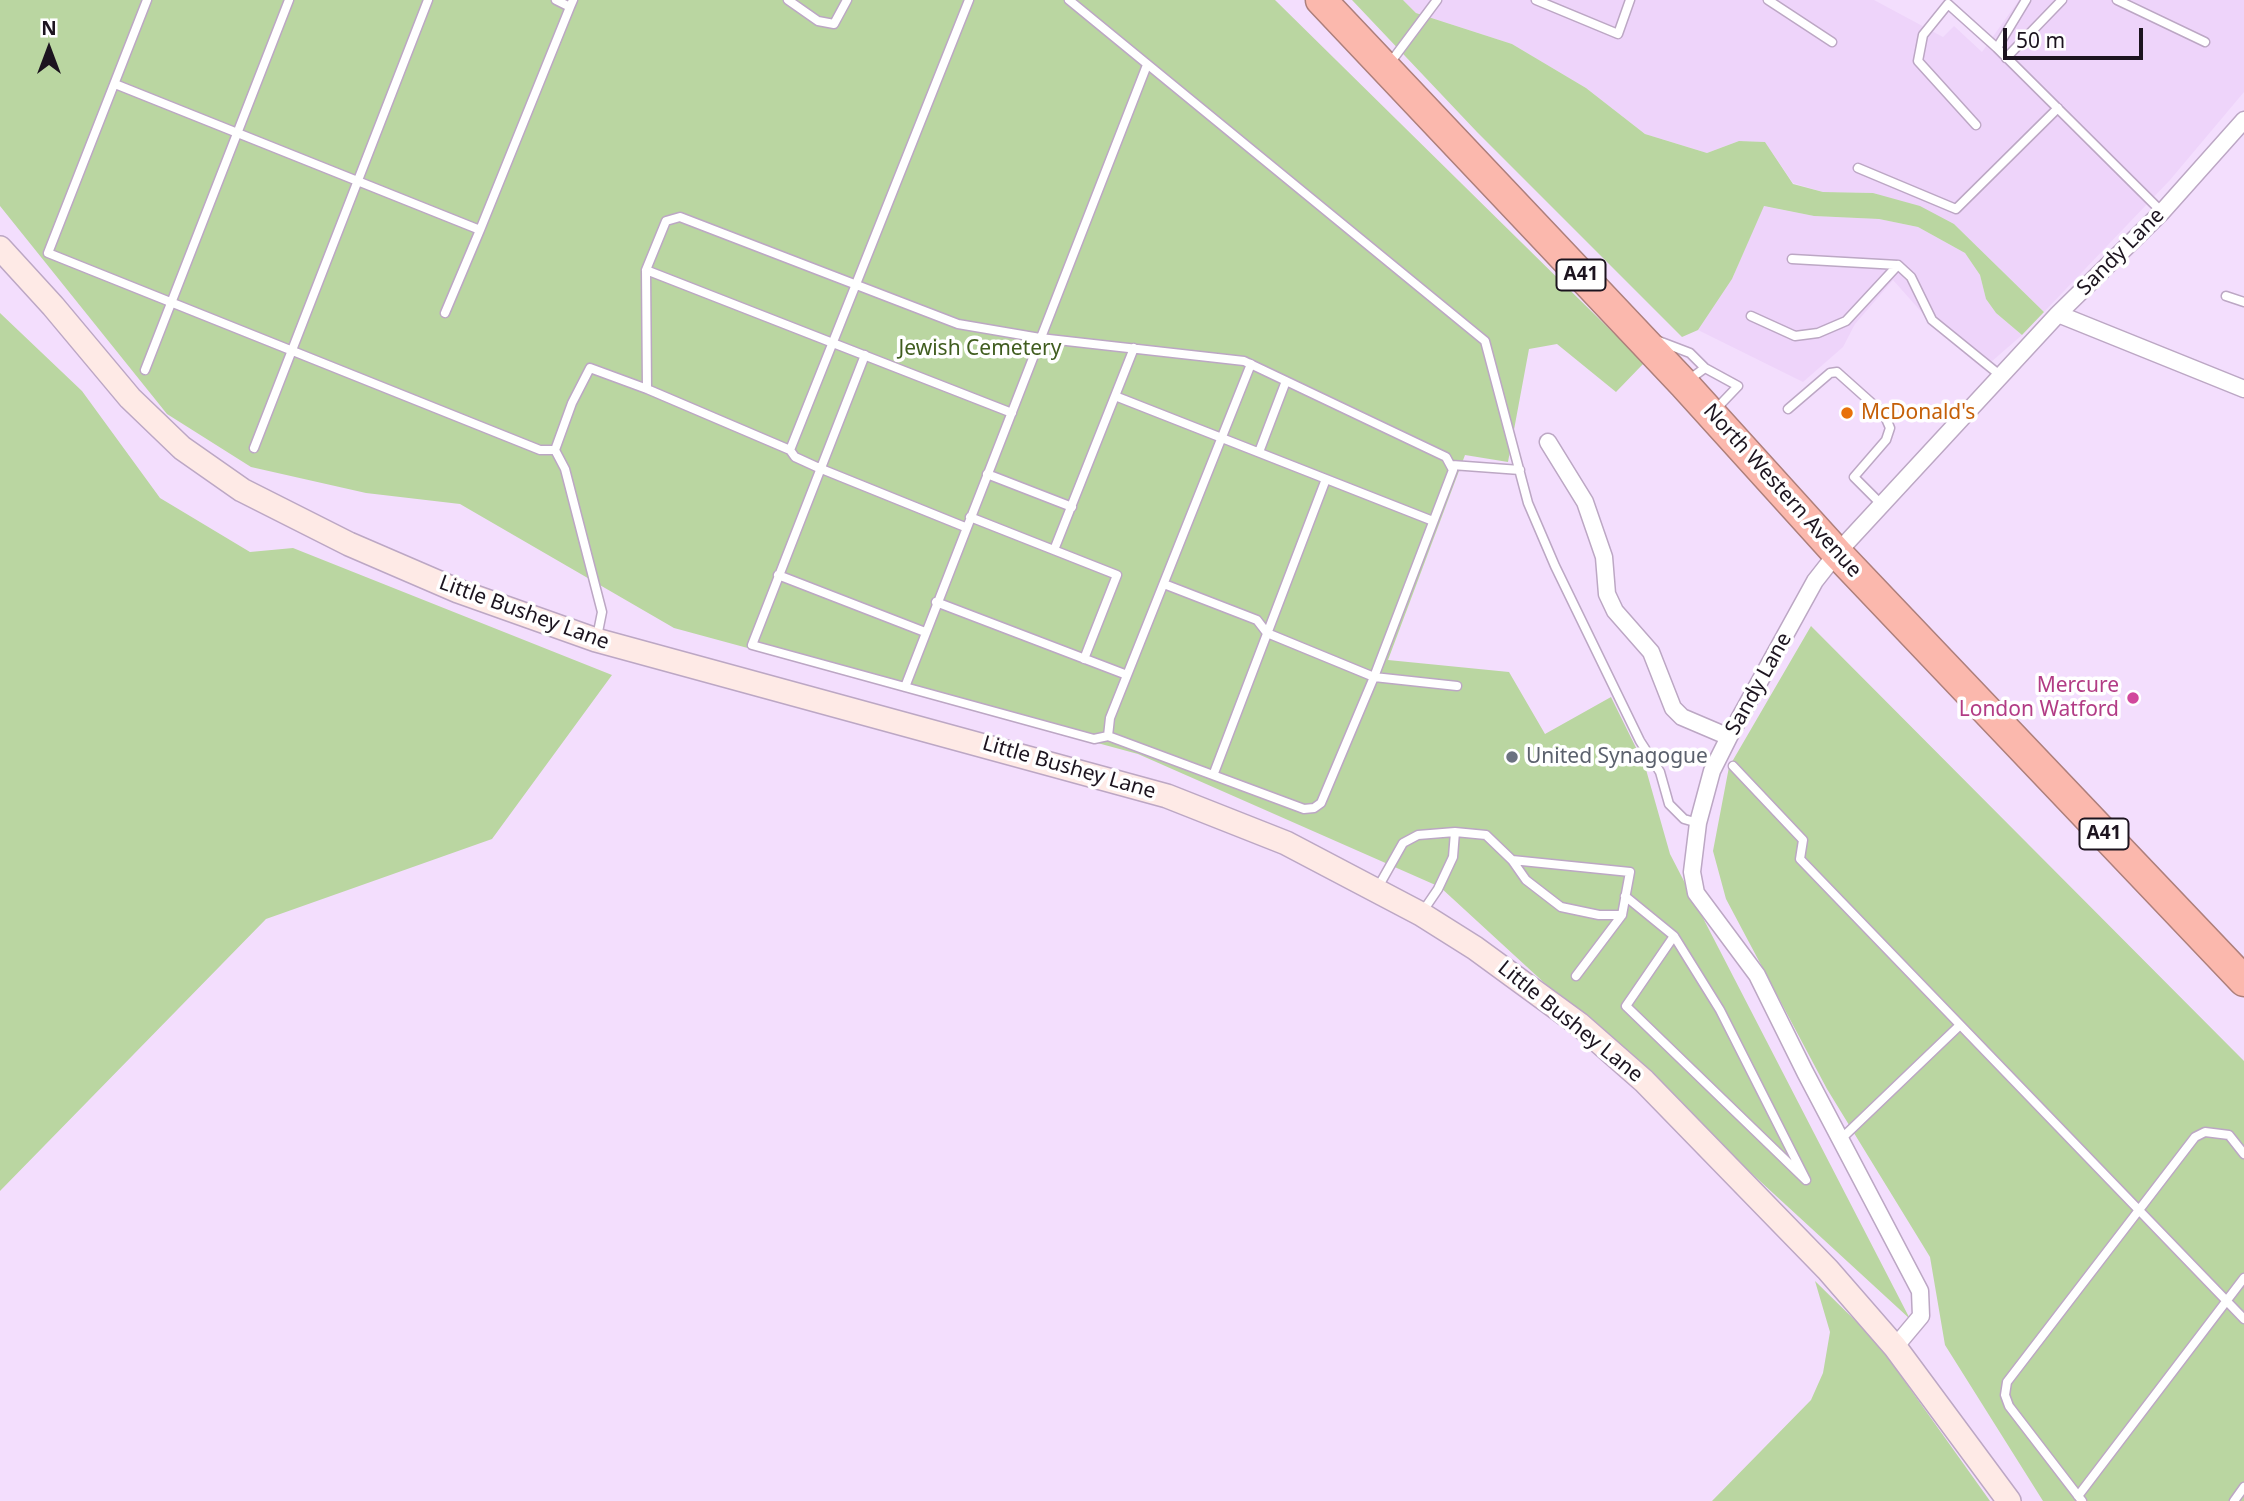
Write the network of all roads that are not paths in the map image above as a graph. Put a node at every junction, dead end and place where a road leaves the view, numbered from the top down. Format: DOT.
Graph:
graph roads {
  1 [pos="147,0"];
  2 [pos="289,0"];
  3 [pos="428,0"];
  4 [pos="556,0"];
  5 [pos="788,0"];
  6 [pos="847,0"];
  7 [pos="969,0"];
  8 [pos="1069,0"];
  9 [pos="1321,0"];
  10 [pos="1437,0"];
  11 [pos="1536,0"];
  12 [pos="1630,0"];
  13 [pos="1768,0"];
  14 [pos="2026,0"];
  15 [pos="2062,0"];
  16 [pos="2117,0"];
  17 [pos="571,4"];
  18 [pos="1832,42"];
  19 [pos="2205,42"];
  20 [pos="1997,48"];
  21 [pos="2006,58"];
  22 [pos="1147,65"];
  23 [pos="1386,69"];
  24 [pos="115,84"];
  25 [pos="2058,108"];
  26 [pos="2244,120"];
  27 [pos="1976,125"];
  28 [pos="239,133"];
  29 [pos="1858,168"];
  30 [pos="358,181"];
  31 [pos="2162,212"];
  32 [pos="480,230"];
  33 [pos="0,248"];
  34 [pos="1792,259"];
  35 [pos="1898,265"];
  36 [pos="646,270"];
  37 [pos="856,285"];
  38 [pos="2226,296"];
  39 [pos="2244,302"];
  40 [pos="171,303"];
  41 [pos="445,313"];
  42 [pos="2058,314"];
  43 [pos="1751,316"];
  44 [pos="1040,338"];
  45 [pos="834,341"];
  46 [pos="1134,348"];
  47 [pos="290,352"];
  48 [pos="865,355"];
  49 [pos="1251,364"];
  50 [pos="145,370"];
  51 [pos="2001,376"];
  52 [pos="1286,381"];
  53 [pos="2244,388"];
  54 [pos="647,389"];
  55 [pos="1115,396"];
  56 [pos="1788,409"];
  57 [pos="1012,413"];
  58 [pos="1222,438"];
  59 [pos="1548,442"];
  60 [pos="254,448"];
  61 [pos="555,450"];
  62 [pos="790,450"];
  63 [pos="1259,452"];
  64 [pos="1452,465"];
  65 [pos="819,468"];
  66 [pos="1520,470"];
  67 [pos="987,474"];
  68 [pos="1326,479"];
  69 [pos="1882,505"];
  70 [pos="1072,507"];
  71 [pos="970,517"];
  72 [pos="1433,521"];
  73 [pos="965,527"];
  74 [pos="1054,550"];
  75 [pos="1837,553"];
  76 [pos="778,575"];
  77 [pos="1164,584"];
  78 [pos="936,602"];
  79 [pos="925,632"];
  80 [pos="1267,633"];
  81 [pos="596,640"];
  82 [pos="1084,659"];
  83 [pos="1127,676"];
  84 [pos="1374,677"];
  85 [pos="1457,686"];
  86 [pos="905,687"];
  87 [pos="1108,736"];
  88 [pos="1729,737"];
  89 [pos="1733,766"];
  90 [pos="1214,773"];
  91 [pos="1698,823"];
  92 [pos="1455,832"];
  93 [pos="1512,860"];
  94 [pos="1377,889"];
  95 [pos="1625,896"];
  96 [pos="1421,914"];
  97 [pos="1622,915"];
  98 [pos="1674,936"];
  99 [pos="1576,976"];
  100 [pos="2244,981"];
  101 [pos="1959,1026"];
  102 [pos="1841,1139"];
  103 [pos="2244,1154"];
  104 [pos="2137,1209"];
  105 [pos="2244,1278"];
  106 [pos="2225,1300"];
  107 [pos="2244,1319"];
  108 [pos="1895,1347"];
  109 [pos="2244,1488"];
  110 [pos="2080,1498"];
  111 [pos="2009,1501"];
  112 [pos="2234,1501"];
  1 -- 24 [label="lane"];
  2 -- 28 [label="lane"];
  3 -- 30 [label="lane"];
  4 -- 17 [label="lane"];
  5 -- 6 [label="lane"];
  7 -- 37 [label="lane"];
  8 -- 22 [label="lane"];
  9 -- 23 [label="highway, North Western Avenue / A41"];
  10 -- 23 [label="lane"];
  11 -- 12 [label="lane"];
  13 -- 18 [label="lane"];
  14 -- 20 [label="lane"];
  15 -- 21 [label="lane"];
  16 -- 19 [label="lane"];
  17 -- 32 [label="lane"];
  20 -- 21 [label="lane"];
  20 -- 27 [label="lane"];
  21 -- 25 [label="lane"];
  22 -- 44 [label="lane"];
  22 -- 66 [label="lane"];
  23 -- 75 [label="highway, North Western Avenue / A41"];
  24 -- 28 [label="lane"];
  24 -- 40 [label="lane"];
  25 -- 29 [label="lane"];
  25 -- 31 [label="lane"];
  26 -- 31 [label="street, Sandy Lane"];
  28 -- 30 [label="lane"];
  28 -- 40 [label="lane"];
  30 -- 32 [label="lane"];
  30 -- 47 [label="lane"];
  31 -- 42 [label="street, Sandy Lane"];
  32 -- 41 [label="lane"];
  33 -- 81 [label="street, Little Bushey Lane"];
  34 -- 35 [label="lane"];
  35 -- 43 [label="lane"];
  35 -- 51 [label="lane"];
  36 -- 37 [label="lane"];
  36 -- 45 [label="lane"];
  36 -- 54 [label="lane"];
  37 -- 44 [label="lane"];
  37 -- 45 [label="lane"];
  38 -- 39 [label="lane"];
  40 -- 47 [label="lane"];
  40 -- 50 [label="lane"];
  42 -- 51 [label="street, Sandy Lane"];
  42 -- 53 [label="street"];
  44 -- 46 [label="lane"];
  44 -- 57 [label="lane"];
  45 -- 48 [label="lane"];
  45 -- 62 [label="lane"];
  46 -- 49 [label="lane"];
  46 -- 55 [label="lane"];
  47 -- 60 [label="lane"];
  47 -- 61 [label="lane"];
  48 -- 57 [label="lane"];
  48 -- 65 [label="lane"];
  49 -- 52 [label="lane"];
  49 -- 58 [label="lane"];
  51 -- 69 [label="street, Sandy Lane"];
  52 -- 63 [label="lane"];
  52 -- 64 [label="lane"];
  54 -- 61 [label="lane"];
  54 -- 62 [label="lane"];
  55 -- 58 [label="lane"];
  55 -- 70 [label="lane"];
  56 -- 69 [label="lane"];
  57 -- 67 [label="lane"];
  58 -- 63 [label="lane"];
  58 -- 77 [label="lane"];
  59 -- 88 [label="street"];
  61 -- 81 [label="lane"];
  62 -- 65 [label="lane"];
  63 -- 68 [label="lane"];
  64 -- 66 [label="lane"];
  64 -- 72 [label="lane"];
  65 -- 73 [label="lane"];
  65 -- 76 [label="lane"];
  66 -- 91 [label="lane"];
  67 -- 70 [label="lane"];
  67 -- 71 [label="lane"];
  68 -- 72 [label="lane"];
  68 -- 80 [label="lane"];
  69 -- 75 [label="street, Sandy Lane"];
  70 -- 74 [label="lane"];
  71 -- 73 [label="lane"];
  71 -- 74 [label="lane"];
  72 -- 84 [label="lane"];
  73 -- 78 [label="lane"];
  74 -- 82 [label="lane"];
  75 -- 88 [label="street, Sandy Lane"];
  75 -- 100 [label="highway, North Western Avenue / A41"];
  76 -- 79 [label="lane"];
  76 -- 86 [label="lane"];
  77 -- 80 [label="lane"];
  77 -- 83 [label="lane"];
  78 -- 79 [label="lane"];
  78 -- 82 [label="lane"];
  79 -- 86 [label="lane"];
  80 -- 84 [label="lane"];
  80 -- 90 [label="lane"];
  81 -- 94 [label="street, Little Bushey Lane"];
  82 -- 83 [label="lane"];
  83 -- 87 [label="lane"];
  84 -- 85 [label="lane"];
  84 -- 90 [label="lane"];
  86 -- 87 [label="lane"];
  87 -- 90 [label="lane"];
  88 -- 91 [label="street, Sandy Lane"];
  89 -- 101 [label="lane"];
  91 -- 102 [label="street, Sandy Lane"];
  92 -- 93 [label="lane"];
  92 -- 94 [label="lane"];
  92 -- 96 [label="lane"];
  93 -- 95 [label="lane"];
  93 -- 97 [label="lane"];
  94 -- 96 [label="street, Little Bushey Lane"];
  95 -- 97 [label="lane"];
  95 -- 98 [label="lane"];
  96 -- 108 [label="street, Little Bushey Lane"];
  97 -- 99 [label="lane"];
  98 -- 98 [label="lane"];
  101 -- 102 [label="lane"];
  101 -- 104 [label="lane"];
  102 -- 108 [label="street, Sandy Lane"];
  103 -- 104 [label="lane"];
  104 -- 106 [label="lane"];
  104 -- 110 [label="lane"];
  105 -- 106 [label="lane"];
  106 -- 107 [label="lane"];
  106 -- 110 [label="lane"];
  108 -- 111 [label="street, Little Bushey Lane"];
  109 -- 112 [label="lane"];
}
